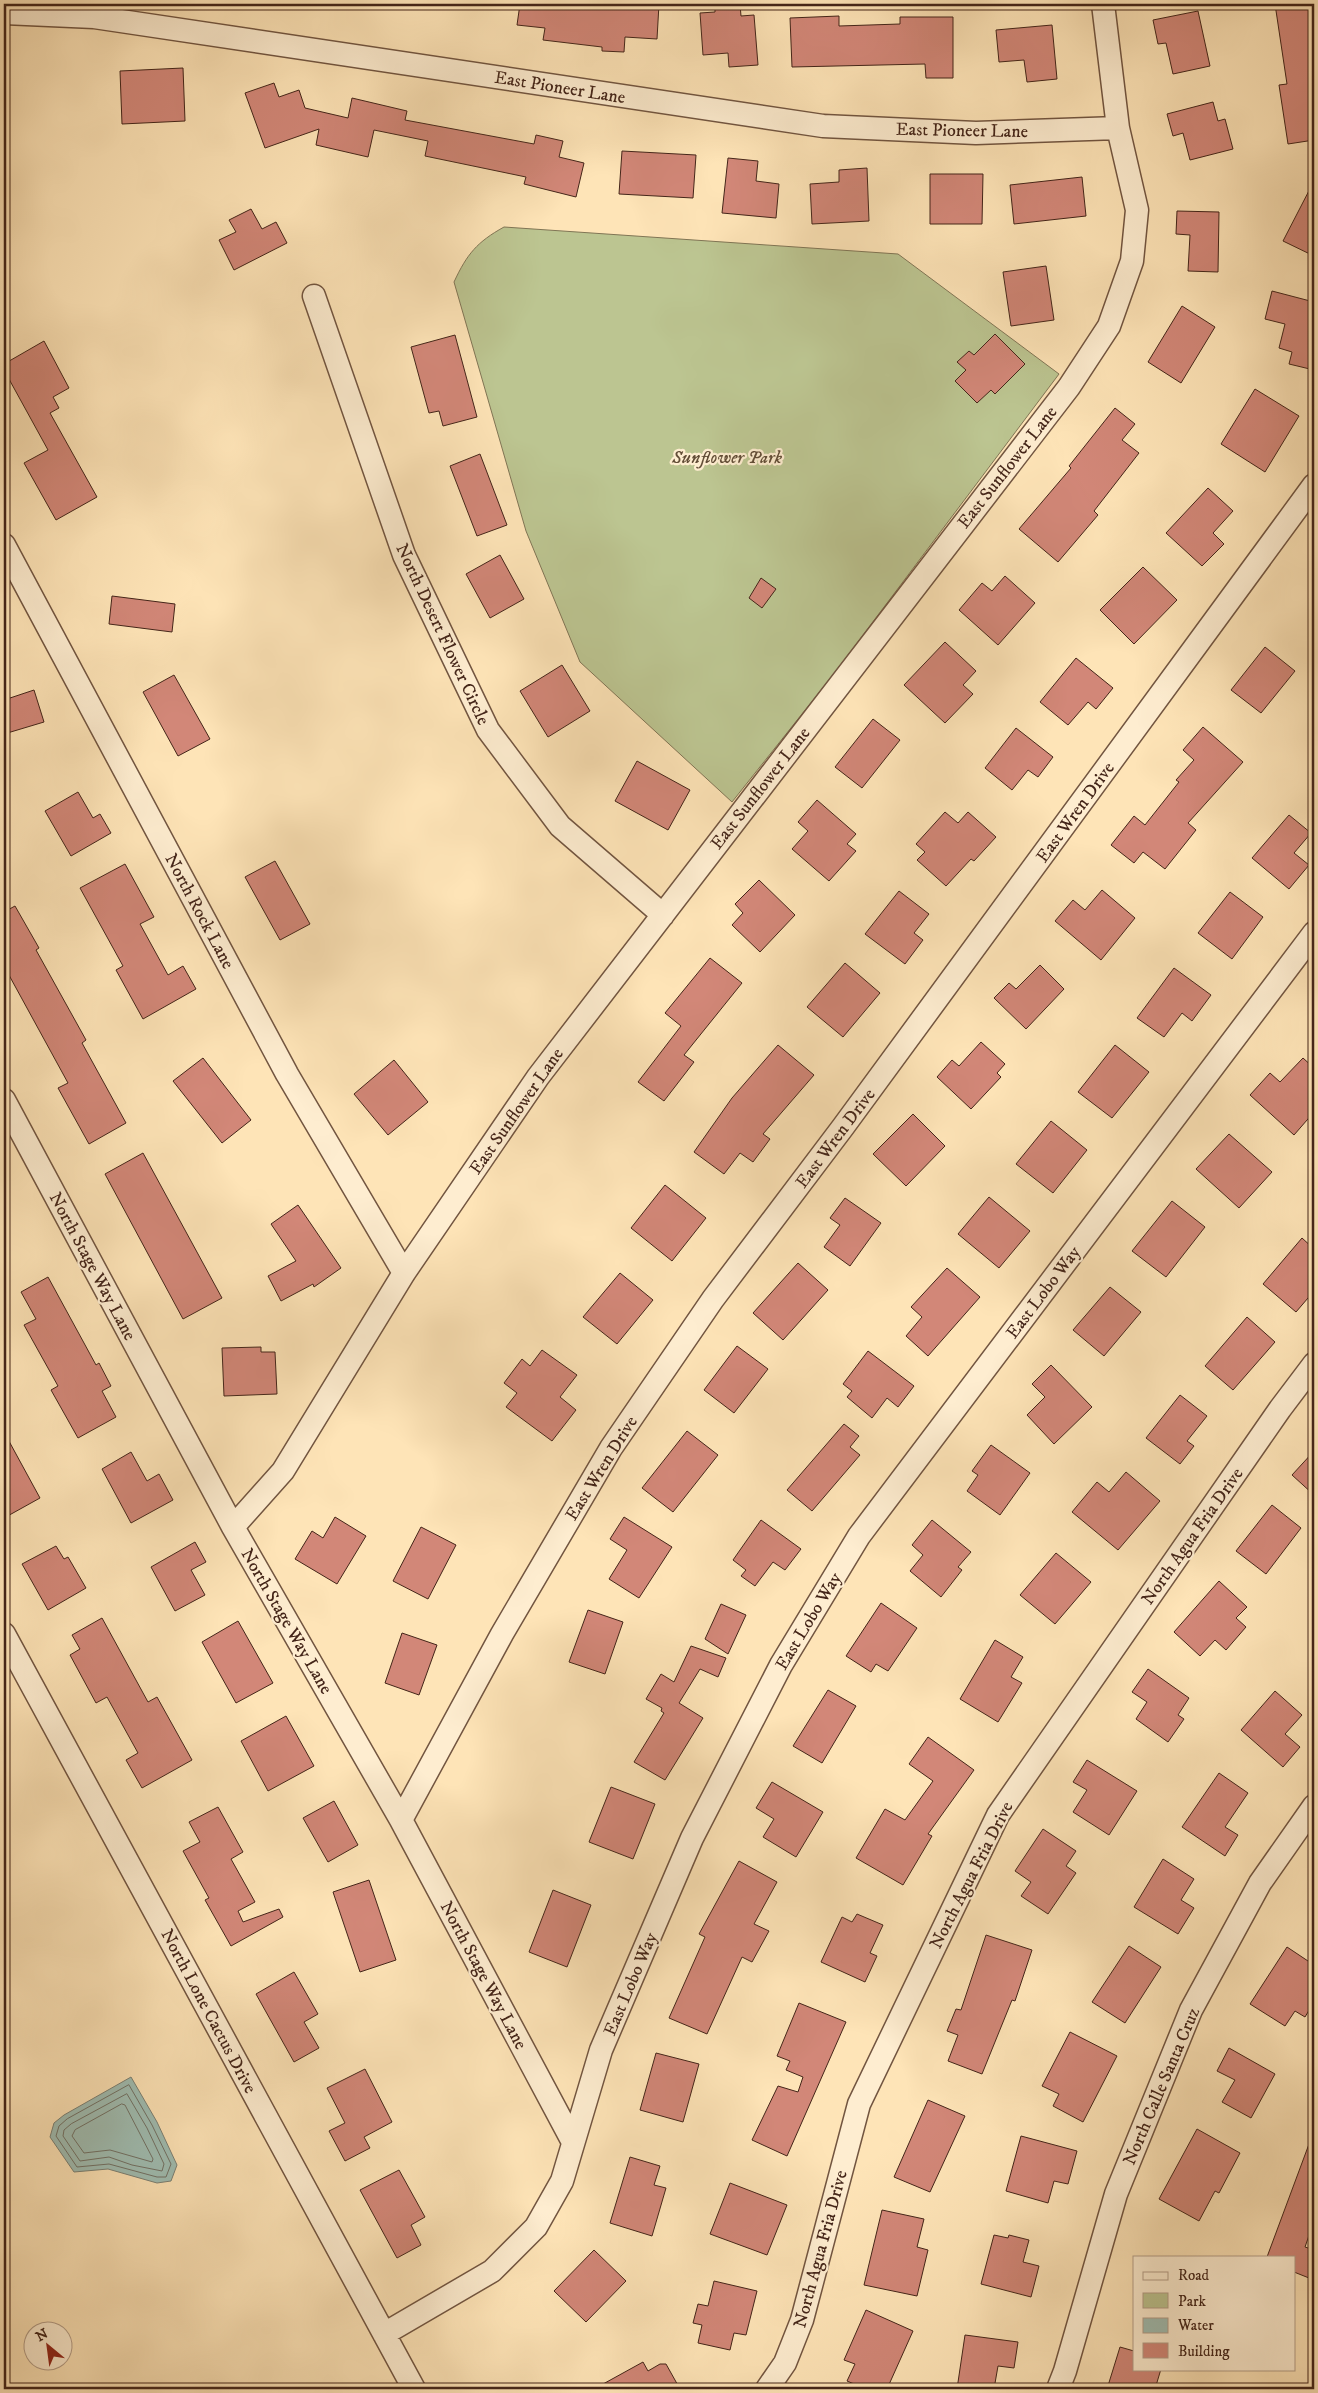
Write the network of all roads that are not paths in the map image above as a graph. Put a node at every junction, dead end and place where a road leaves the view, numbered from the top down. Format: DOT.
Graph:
graph roads {
  1 [pos="1103,4"];
  2 [pos="4,12"];
  3 [pos="1118,128"];
  4 [pos="314,296"];
  5 [pos="1314,486"];
  6 [pos="4,544"];
  7 [pos="663,915"];
  8 [pos="1314,933"];
  9 [pos="4,1100"];
  10 [pos="404,1273"];
  11 [pos="1314,1364"];
  12 [pos="233,1527"];
  13 [pos="4,1634"];
  14 [pos="1314,1806"];
  15 [pos="401,1820"];
  16 [pos="572,2142"];
  17 [pos="384,2334"];
  18 [pos="414,2389"];
  19 [pos="767,2389"];
  20 [pos="1058,2389"];
  1 -- 3 [label="street, East Sunflower Lane"];
  2 -- 3 [label="street, East Pioneer Lane"];
  3 -- 7 [label="street, East Sunflower Lane"];
  4 -- 7 [label="street, North Desert Flower Circle"];
  5 -- 15 [label="street, East Wren Drive"];
  6 -- 10 [label="street, North Rock Lane"];
  7 -- 10 [label="street, East Sunflower Lane"];
  8 -- 16 [label="street, East Lobo Way"];
  9 -- 12 [label="street, North Stage Way Lane"];
  10 -- 12 [label="street, East Sunflower Lane"];
  11 -- 19 [label="street, North Agua Fria Drive"];
  12 -- 15 [label="street, North Stage Way Lane"];
  13 -- 17 [label="street, North Lone Cactus Drive"];
  14 -- 20 [label="street, North Calle Santa Cruz"];
  15 -- 16 [label="street, North Stage Way Lane"];
  16 -- 17 [label="street, East Lobo Way"];
  17 -- 18 [label="street, North Lone Cactus Drive"];
}
